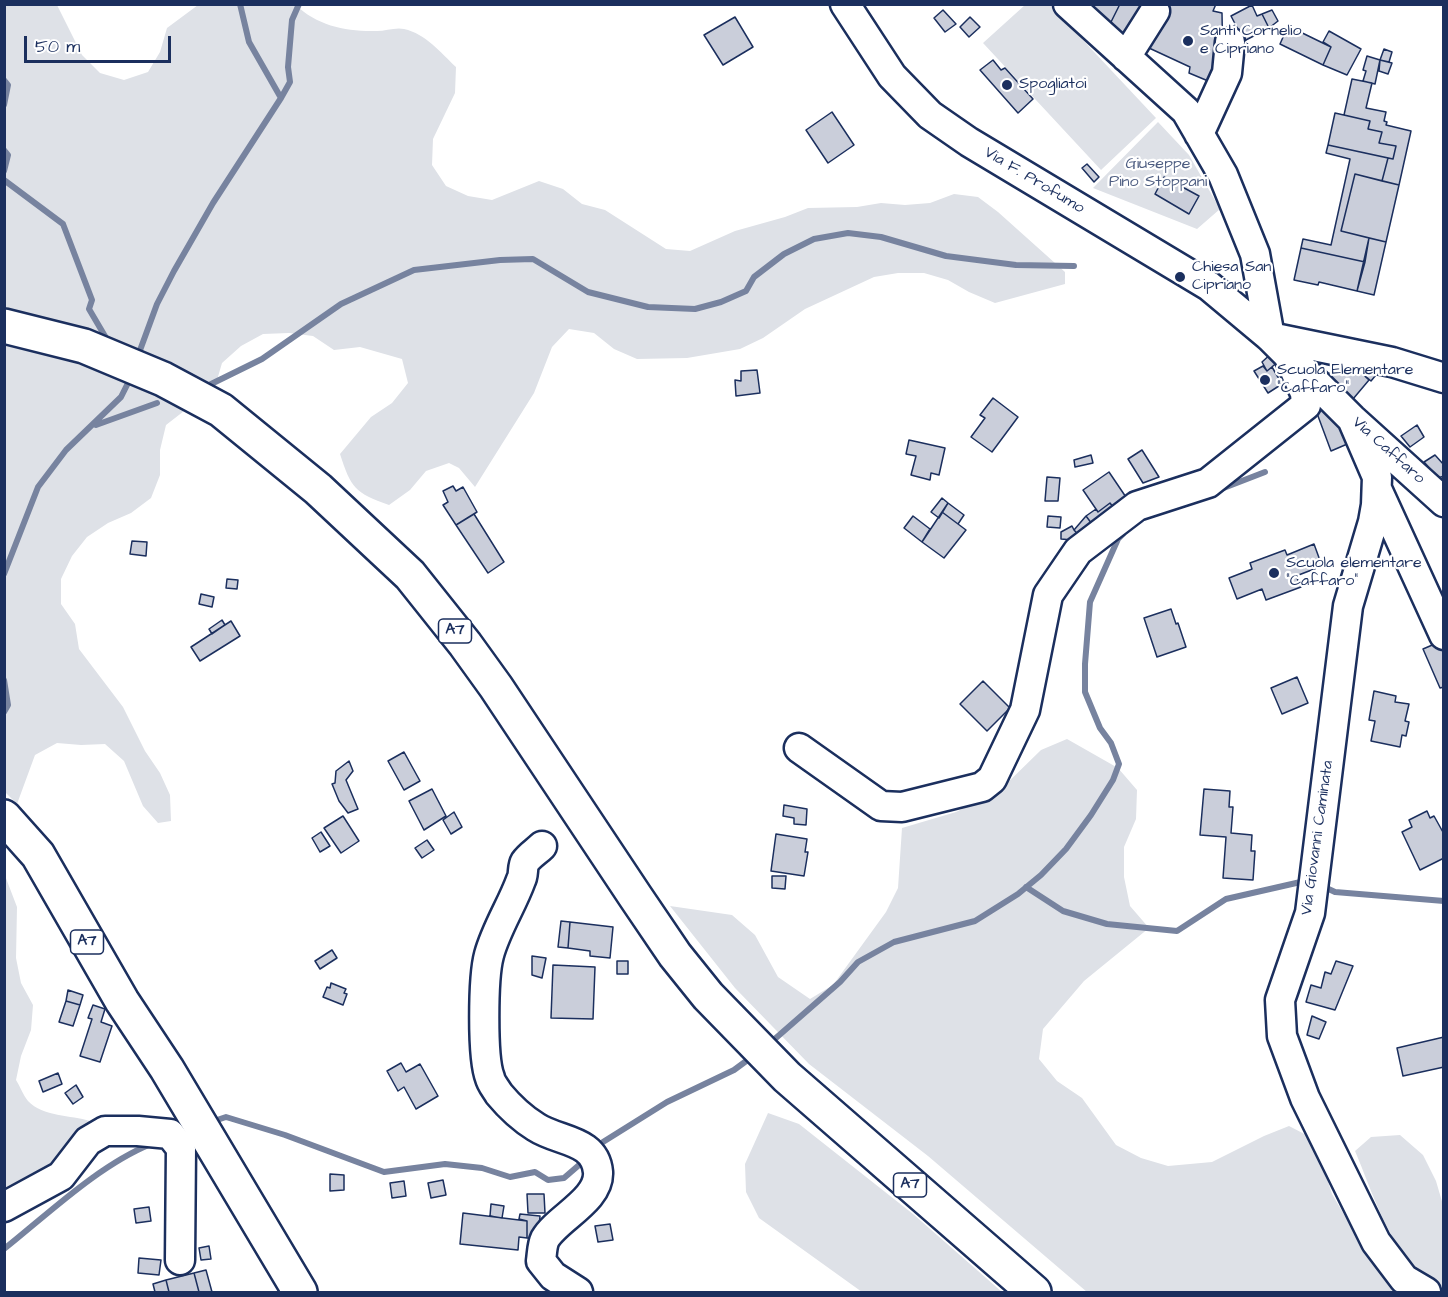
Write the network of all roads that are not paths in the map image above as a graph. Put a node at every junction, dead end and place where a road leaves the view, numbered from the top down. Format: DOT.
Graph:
graph roads {
  1 [pos="845,4"];
  2 [pos="1068,4"];
  3 [pos="1155,11"];
  4 [pos="1230,42"];
  5 [pos="1126,57"];
  6 [pos="1200,134"];
  7 [pos="4,326"];
  8 [pos="1271,339"];
  9 [pos="1443,378"];
  10 [pos="1352,419"];
  11 [pos="1377,489"];
  12 [pos="1443,502"];
  13 [pos="1443,635"];
  14 [pos="799,748"];
  15 [pos="4,817"];
  16 [pos="542,846"];
  17 [pos="4,1207"];
  18 [pos="180,1260"];
  19 [pos="300,1293"];
  20 [pos="578,1293"];
  21 [pos="1034,1293"];
  22 [pos="1426,1293"];
  1 -- 8 [label="street, Via F. Profumo"];
  2 -- 5 [label="street"];
  3 -- 5 [label="street"];
  4 -- 6 [label="street"];
  5 -- 6 [label="street"];
  6 -- 8 [label="street"];
  7 -- 21 [label="highway, A7"];
  8 -- 9 [label="street"];
  8 -- 10 [label="street, Via Caffaro"];
  8 -- 14 [label="street"];
  10 -- 11 [label="street, Via Giovanni Caminata"];
  10 -- 12 [label="street, Via Caffaro"];
  11 -- 13 [label="street"];
  11 -- 22 [label="street, Via Giovanni Caminata"];
  15 -- 19 [label="highway, A7"];
  16 -- 20 [label="street"];
  17 -- 18 [label="street"];
}
